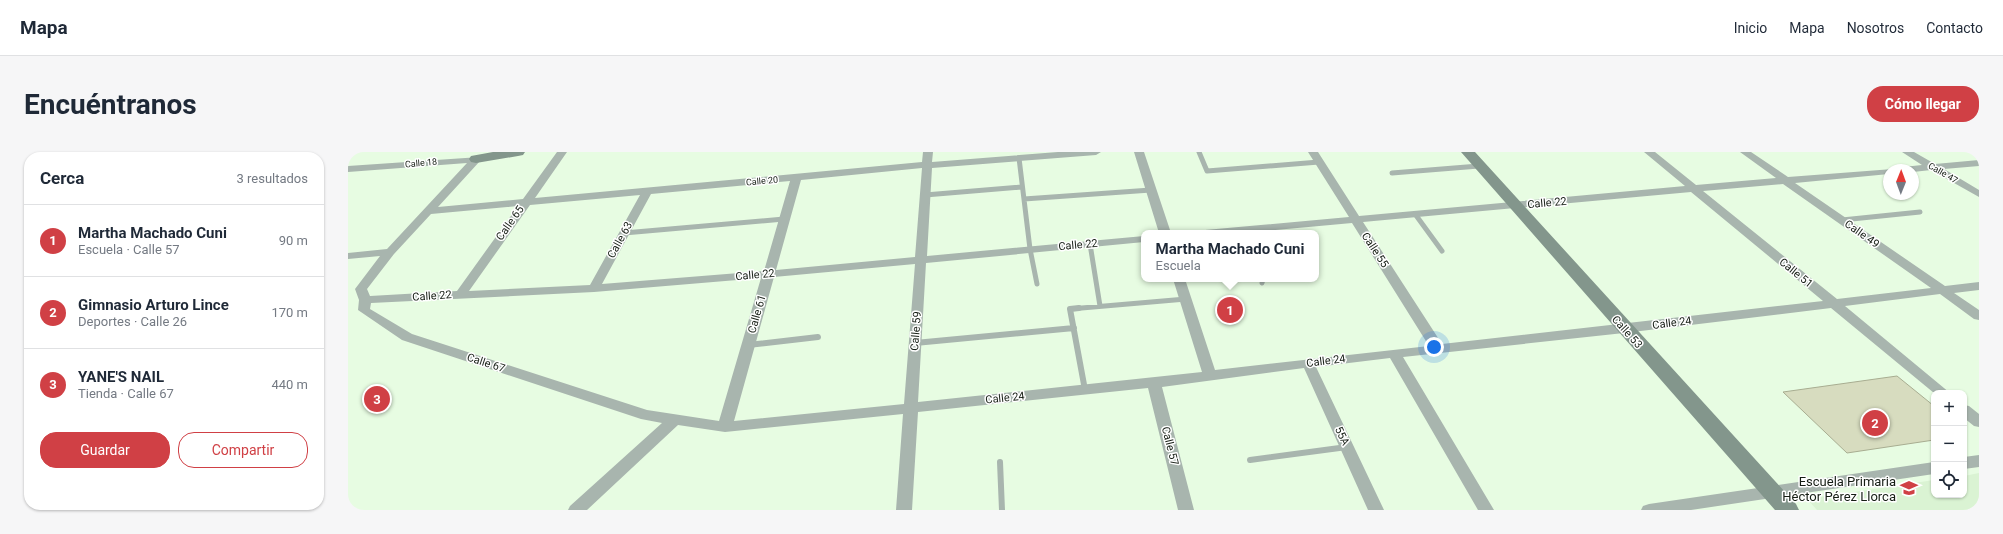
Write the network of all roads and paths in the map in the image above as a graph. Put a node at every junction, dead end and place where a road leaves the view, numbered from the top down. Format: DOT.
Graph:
graph roads {
  1 [pos="518,152"];
  2 [pos="562,152"];
  3 [pos="928,152"];
  4 [pos="1096,152"];
  5 [pos="1139,152"];
  6 [pos="1199,152"];
  7 [pos="1313,152"];
  8 [pos="1649,152"];
  9 [pos="1745,152"];
  10 [pos="1907,152"];
  11 [pos="496,154"];
  12 [pos="1019,158"];
  13 [pos="476,159"];
  14 [pos="1473,159"];
  15 [pos="1319,162"];
  16 [pos="1979,163"];
  17 [pos="927,165"];
  18 [pos="1933,167"];
  19 [pos="1919,168"];
  20 [pos="348,169"];
  21 [pos="1883,172"];
  22 [pos="1392,173"];
  23 [pos="796,178"];
  24 [pos="1786,181"];
  25 [pos="1022,187"];
  26 [pos="1694,189"];
  27 [pos="1151,190"];
  28 [pos="647,191"];
  29 [pos="1979,194"];
  30 [pos="925,196"];
  31 [pos="1024,200"];
  32 [pos="524,203"];
  33 [pos="1515,206"];
  34 [pos="429,212"];
  35 [pos="1920,212"];
  36 [pos="1415,214"];
  37 [pos="784,219"];
  38 [pos="1355,219"];
  39 [pos="1842,220"];
  40 [pos="1164,230"];
  41 [pos="1260,230"];
  42 [pos="624,233"];
  43 [pos="1141,239"];
  44 [pos="1090,244"];
  45 [pos="1030,249"];
  46 [pos="1442,251"];
  47 [pos="390,252"];
  48 [pos="348,256"];
  49 [pos="921,260"];
  50 [pos="768,274"];
  51 [pos="1181,282"];
  52 [pos="1037,284"];
  53 [pos="1979,286"];
  54 [pos="594,288"];
  55 [pos="1943,290"];
  56 [pos="461,294"];
  57 [pos="1186,299"];
  58 [pos="365,300"];
  59 [pos="1834,303"];
  60 [pos="1100,306"];
  61 [pos="1979,316"];
  62 [pos="1074,328"];
  63 [pos="1624,329"];
  64 [pos="818,338"];
  65 [pos="915,343"];
  66 [pos="748,345"];
  67 [pos="1438,349"];
  68 [pos="1394,353"];
  69 [pos="1308,363"];
  70 [pos="1210,376"];
  71 [pos="1154,383"];
  72 [pos="1084,390"];
  73 [pos="1939,390"];
  74 [pos="911,408"];
  75 [pos="1967,412"];
  76 [pos="674,420"];
  77 [pos="1979,422"];
  78 [pos="725,427"];
  79 [pos="1347,447"];
  80 [pos="1250,460"];
  81 [pos="1979,461"];
  82 [pos="1000,462"];
  83 [pos="1967,463"];
  84 [pos="1931,468"];
  85 [pos="1772,492"];
  86 [pos="576,510"];
  87 [pos="904,510"];
  88 [pos="1002,510"];
  89 [pos="1186,510"];
  90 [pos="1376,510"];
  91 [pos="1486,510"];
  92 [pos="1649,510"];
  93 [pos="1788,510"];
  1 -- 11 [label="street, Calle 18"];
  2 -- 32 [label="street, Calle 65"];
  3 -- 17 [label="street, Calle 59"];
  4 -- 12 [label="street, Calle 20"];
  5 -- 27 [label="street"];
  6 -- 15 [label="lane"];
  7 -- 15 [label="street, Calle 55"];
  8 -- 26 [label="street, Calle 51"];
  9 -- 24 [label="street, Calle 49"];
  10 -- 18 [label="street, Calle 47"];
  11 -- 13 [label="street, Calle 18"];
  12 -- 17 [label="street, Calle 20"];
  12 -- 25 [label="lane"];
  13 -- 20 [label="street, Calle 18"];
  13 -- 34 [label="street, Calle 67"];
  14 -- 22 [label="lane"];
  14 -- 33 [label="street, Calle 53"];
  15 -- 38 [label="street, Calle 55"];
  16 -- 18 [label="street"];
  17 -- 23 [label="street, Calle 20"];
  17 -- 30 [label="street, Calle 59"];
  18 -- 19 [label="street"];
  18 -- 29 [label="street, Calle 47"];
  21 -- 24 [label="street, Calle 22"];
  23 -- 28 [label="street, Calle 20"];
  23 -- 37 [label="street, Calle 61"];
  24 -- 26 [label="street, Calle 22"];
  24 -- 39 [label="street, Calle 49"];
  25 -- 30 [label="lane"];
  25 -- 31 [label="lane"];
  26 -- 33 [label="street, Calle 22"];
  26 -- 59 [label="street, Calle 51"];
  27 -- 31 [label="lane"];
  27 -- 40 [label="street"];
  28 -- 32 [label="street, Calle 20"];
  28 -- 42 [label="street, Calle 63"];
  30 -- 49 [label="street, Calle 59"];
  31 -- 45 [label="lane"];
  32 -- 34 [label="street, Calle 20"];
  32 -- 56 [label="street, Calle 65"];
  33 -- 36 [label="street, Calle 22"];
  33 -- 63 [label="street, Calle 53"];
  34 -- 47 [label="street, Calle 67"];
  35 -- 39 [label="lane"];
  36 -- 38 [label="street, Calle 22"];
  36 -- 46 [label="lane"];
  37 -- 42 [label="lane"];
  37 -- 50 [label="street, Calle 61"];
  38 -- 41 [label="street, Calle 22"];
  38 -- 67 [label="street, Calle 55"];
  39 -- 55 [label="street, Calle 49"];
  42 -- 54 [label="street, Calle 63"];
  43 -- 44 [label="street, Calle 22"];
  44 -- 45 [label="street, Calle 22"];
  44 -- 60 [label="lane"];
  45 -- 49 [label="street, Calle 22"];
  45 -- 52 [label="lane"];
  47 -- 48 [label="street"];
  47 -- 58 [label="street, Calle 67"];
  49 -- 50 [label="street, Calle 22"];
  49 -- 65 [label="street, Calle 59"];
  50 -- 54 [label="street, Calle 22"];
  50 -- 66 [label="street, Calle 61"];
  51 -- 57 [label="street"];
  53 -- 55 [label="street, Calle 24"];
  54 -- 56 [label="street, Calle 22"];
  55 -- 59 [label="street, Calle 24"];
  55 -- 61 [label="street, Calle 49"];
  56 -- 58 [label="street, Calle 22"];
  57 -- 60 [label="lane"];
  57 -- 70 [label="street"];
  58 -- 76 [label="street, Calle 67"];
  59 -- 63 [label="street, Calle 24"];
  59 -- 73 [label="street, Calle 51"];
  60 -- 62 [label="lane"];
  62 -- 65 [label="lane"];
  62 -- 72 [label="lane"];
  63 -- 67 [label="street, Calle 24"];
  63 -- 85 [label="street, Calle 53"];
  64 -- 66 [label="lane"];
  65 -- 74 [label="street, Calle 59"];
  66 -- 78 [label="street, Calle 61"];
  67 -- 68 [label="street, Calle 24"];
  68 -- 69 [label="street, Calle 24"];
  68 -- 91 [label="street"];
  69 -- 70 [label="street, Calle 24"];
  69 -- 79 [label="street, 55A"];
  70 -- 71 [label="street, Calle 24"];
  71 -- 72 [label="street, Calle 24"];
  71 -- 89 [label="street, Calle 57"];
  72 -- 74 [label="street, Calle 24"];
  74 -- 78 [label="street, Calle 24"];
  74 -- 87 [label="street, Calle 59"];
  75 -- 77 [label="street"];
  76 -- 78 [label="street, Calle 24"];
  76 -- 86 [label="street"];
  79 -- 80 [label="lane"];
  79 -- 90 [label="street, 55A"];
  81 -- 83 [label="street"];
  82 -- 88 [label="lane"];
  84 -- 85 [label="street"];
  85 -- 92 [label="street"];
  85 -- 93 [label="street, Calle 53"];
}
